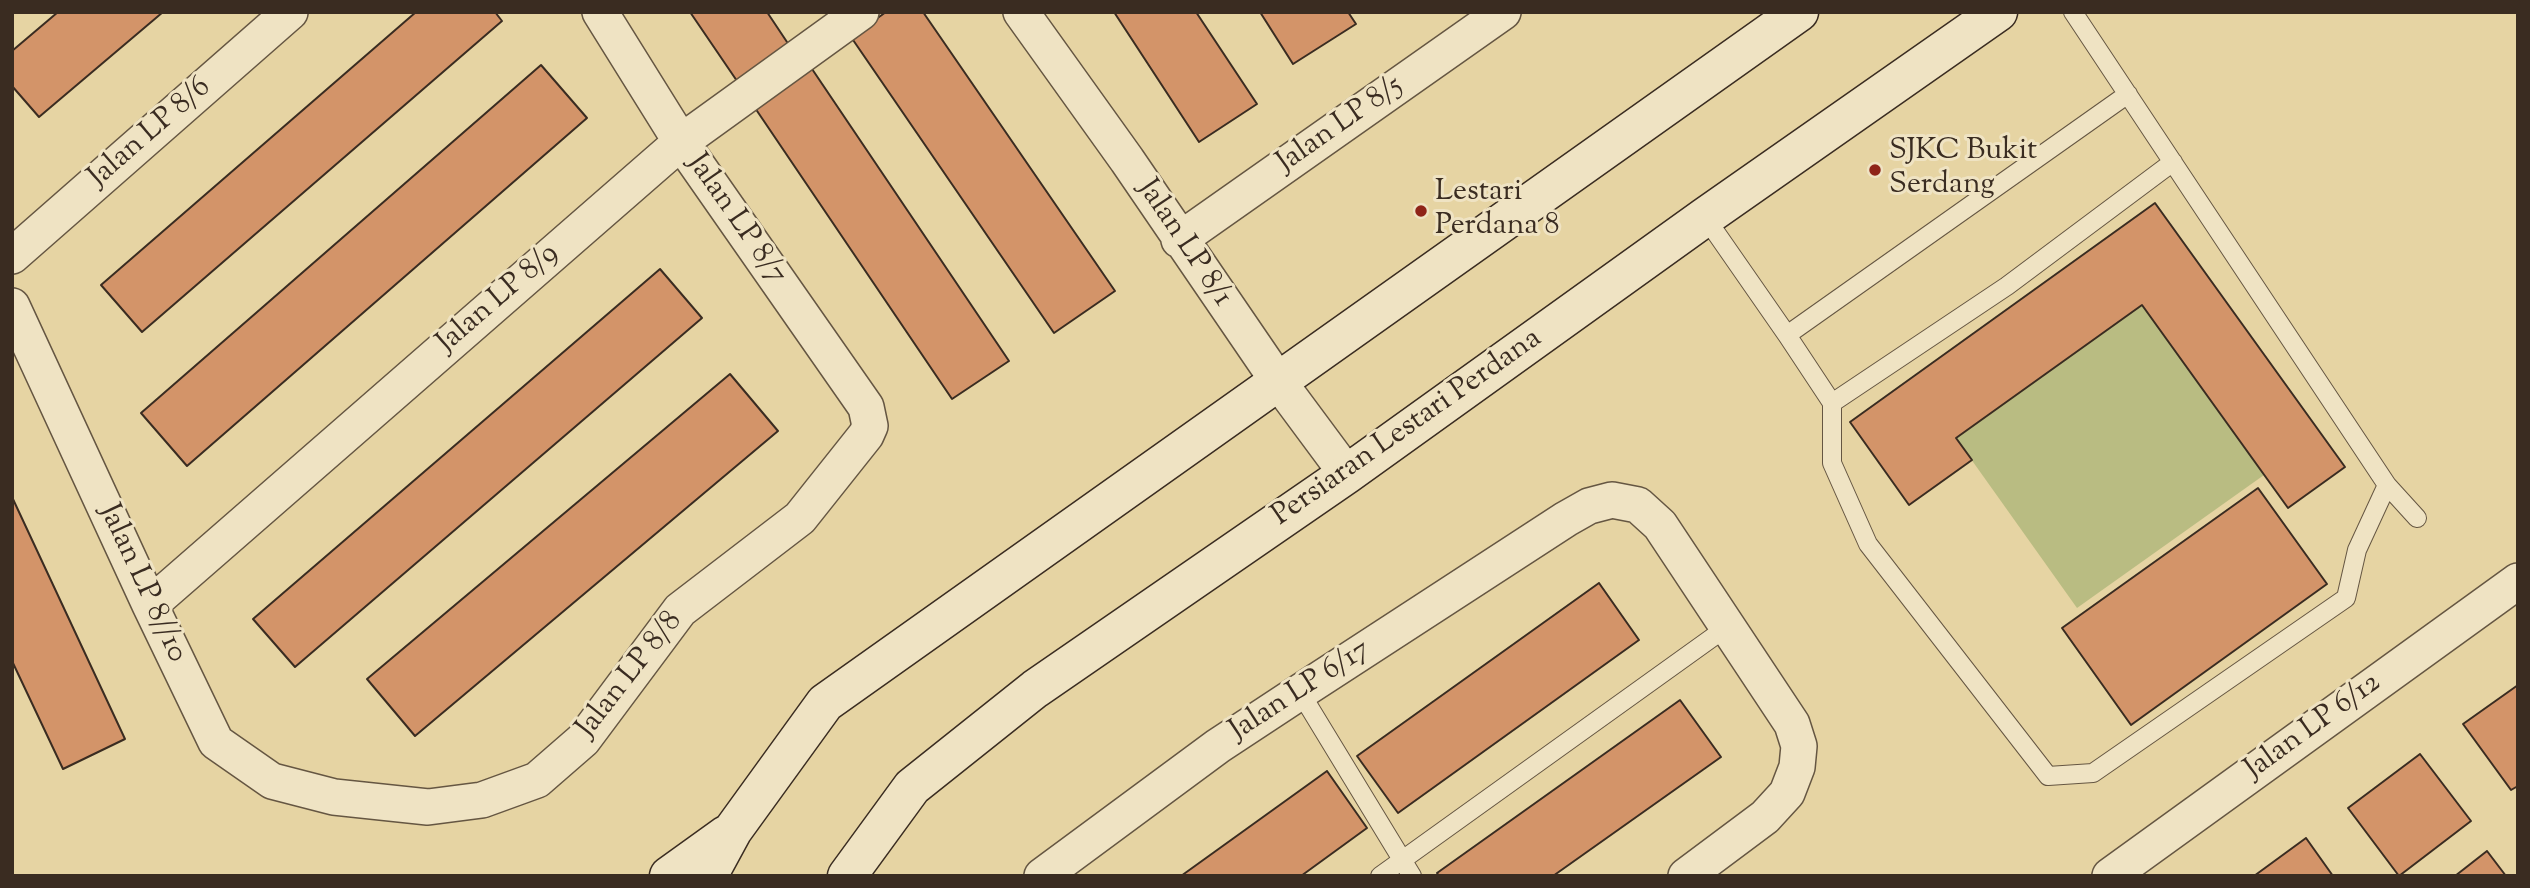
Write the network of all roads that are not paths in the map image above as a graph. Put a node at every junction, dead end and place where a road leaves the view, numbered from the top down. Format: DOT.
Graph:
graph roads {
  1 [pos="290,12"];
  2 [pos="600,12"];
  3 [pos="861,12"];
  4 [pos="1021,12"];
  5 [pos="1799,12"];
  6 [pos="1998,12"];
  7 [pos="2073,12"];
  8 [pos="1480,19"];
  9 [pos="2128,94"];
  10 [pos="681,142"];
  11 [pos="2173,162"];
  12 [pos="1705,217"];
  13 [pos="1179,240"];
  14 [pos="12,256"];
  15 [pos="12,306"];
  16 [pos="1787,335"];
  17 [pos="20,341"];
  18 [pos="1278,381"];
  19 [pos="1832,403"];
  20 [pos="870,426"];
  21 [pos="1347,474"];
  22 [pos="2387,485"];
  23 [pos="2417,518"];
  24 [pos="2518,581"];
  25 [pos="150,605"];
  26 [pos="1727,627"];
  27 [pos="1300,692"];
  28 [pos="334,796"];
  29 [pos="733,830"];
  30 [pos="1401,861"];
  31 [pos="669,876"];
  32 [pos="708,876"];
  33 [pos="847,876"];
  34 [pos="1042,876"];
  35 [pos="1380,876"];
  36 [pos="1412,876"];
  37 [pos="1686,876"];
  38 [pos="2110,876"];
  1 -- 14 [label="street, Jalan LP 8/6"];
  2 -- 10 [label="street, Jalan LP 8/7"];
  3 -- 10 [label="street, Jalan LP 8/9"];
  4 -- 13 [label="street, Jalan LP 8/1"];
  5 -- 18 [label="main road"];
  6 -- 12 [label="main road, Persiaran Lestari Perdana"];
  7 -- 9 [label="lane"];
  8 -- 13 [label="street, Jalan LP 8/5"];
  9 -- 11 [label="lane"];
  9 -- 16 [label="lane"];
  10 -- 20 [label="street, Jalan LP 8/7"];
  10 -- 25 [label="street, Jalan LP 8/9"];
  11 -- 19 [label="lane"];
  11 -- 22 [label="lane"];
  12 -- 16 [label="lane"];
  12 -- 21 [label="main road, Persiaran Lestari Perdana"];
  13 -- 18 [label="street, Jalan LP 8/1"];
  15 -- 17 [label="street, Jalan LP 8//10"];
  16 -- 19 [label="lane"];
  17 -- 25 [label="street, Jalan LP 8//10"];
  18 -- 21 [label="street, Jalan LP 8/1"];
  18 -- 29 [label="main road"];
  19 -- 22 [label="lane"];
  20 -- 28 [label="street, Jalan LP 8/8"];
  21 -- 33 [label="main road, Persiaran Lestari Perdana"];
  22 -- 23 [label="lane"];
  24 -- 38 [label="street, Jalan LP 6/12"];
  25 -- 28 [label="street, Jalan LP 8//10"];
  26 -- 27 [label="street, Jalan LP 6/17"];
  26 -- 30 [label="lane"];
  26 -- 37 [label="street, Jalan LP 6/17"];
  27 -- 30 [label="lane"];
  27 -- 34 [label="street, Jalan LP 6/17"];
  29 -- 31 [label="main road"];
  29 -- 32 [label="main road"];
  30 -- 35 [label="lane"];
  30 -- 36 [label="lane"];
}
